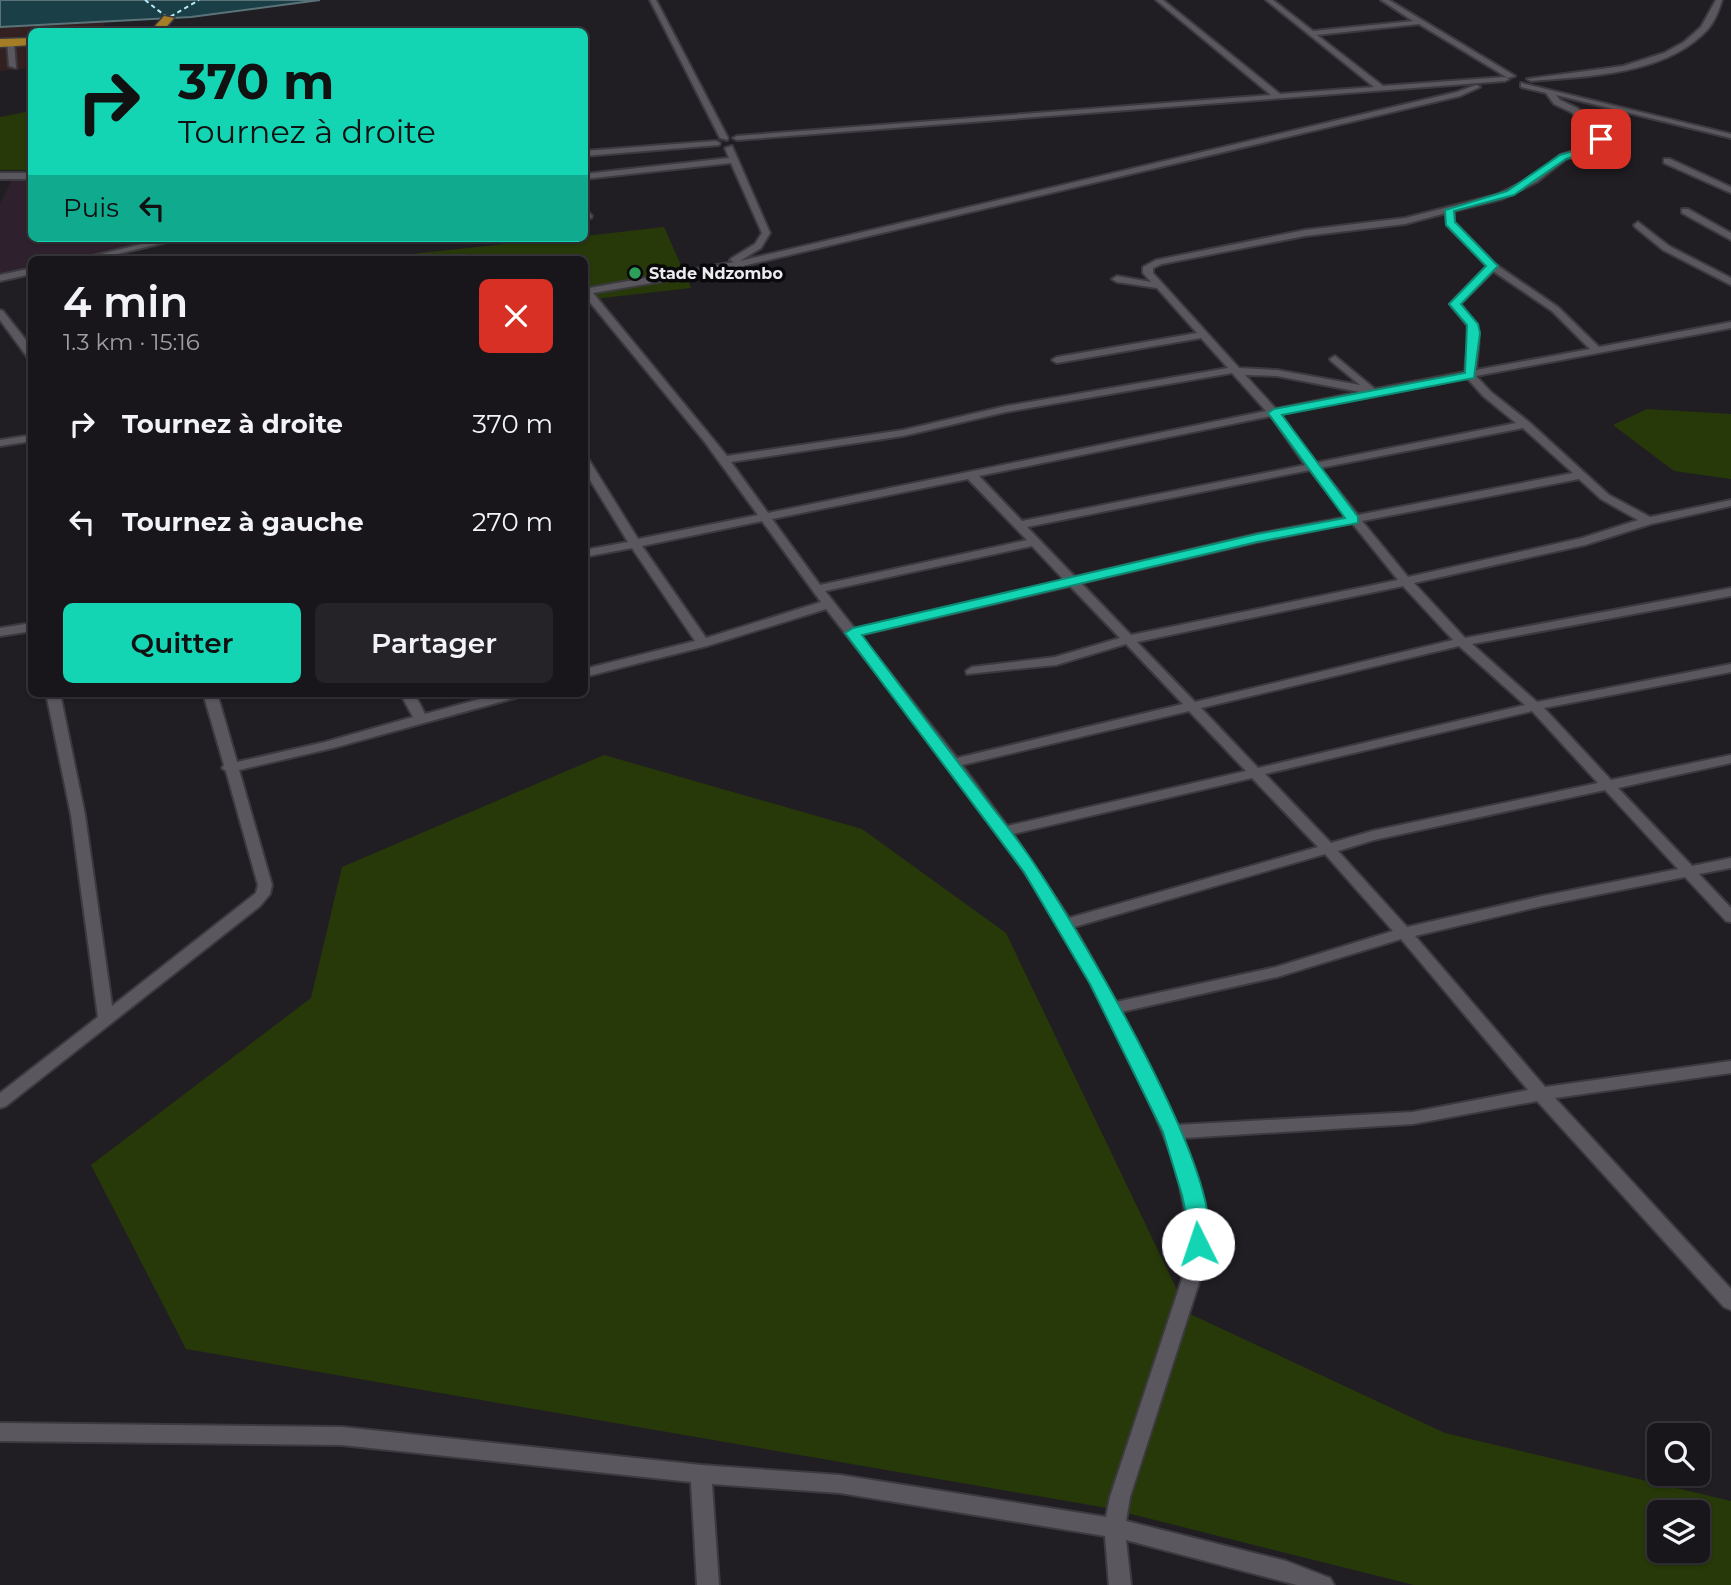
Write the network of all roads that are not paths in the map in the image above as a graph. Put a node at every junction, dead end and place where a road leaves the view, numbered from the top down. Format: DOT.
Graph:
graph roads {
  1 [pos="653,0"];
  2 [pos="1158,0"];
  3 [pos="1269,0"];
  4 [pos="1384,0"];
  5 [pos="1718,0"];
  6 [pos="168,18"];
  7 [pos="1420,22"];
  8 [pos="159,28"];
  9 [pos="1312,33"];
  10 [pos="28,41"];
  11 [pos="5,42"];
  12 [pos="13,66"];
  13 [pos="1509,79"];
  14 [pos="1528,82"];
  15 [pos="1476,87"];
  16 [pos="1382,89"];
  17 [pos="1550,93"];
  18 [pos="1279,97"];
  19 [pos="1731,135"];
  20 [pos="737,138"];
  21 [pos="720,141"];
  22 [pos="743,146"];
  23 [pos="729,148"];
  24 [pos="588,154"];
  25 [pos="734,160"];
  26 [pos="1667,160"];
  27 [pos="0,176"];
  28 [pos="28,176"];
  29 [pos="588,177"];
  30 [pos="1731,190"];
  31 [pos="1450,210"];
  32 [pos="1685,211"];
  33 [pos="1624,225"];
  34 [pos="1731,229"];
  35 [pos="1720,231"];
  36 [pos="1731,237"];
  37 [pos="161,242"];
  38 [pos="98,256"];
  39 [pos="1492,266"];
  40 [pos="722,268"];
  41 [pos="28,272"];
  42 [pos="0,278"];
  43 [pos="1117,279"];
  44 [pos="1731,282"];
  45 [pos="1159,286"];
  46 [pos="588,292"];
  47 [pos="588,294"];
  48 [pos="0,313"];
  49 [pos="1731,326"];
  50 [pos="5,327"];
  51 [pos="1202,335"];
  52 [pos="28,350"];
  53 [pos="1597,350"];
  54 [pos="1335,359"];
  55 [pos="1057,360"];
  56 [pos="1234,371"];
  57 [pos="1470,375"];
  58 [pos="1374,392"];
  59 [pos="1274,413"];
  60 [pos="1525,424"];
  61 [pos="28,439"];
  62 [pos="0,443"];
  63 [pos="724,460"];
  64 [pos="1311,465"];
  65 [pos="588,467"];
  66 [pos="970,474"];
  67 [pos="1582,475"];
  68 [pos="1731,503"];
  69 [pos="764,518"];
  70 [pos="1354,520"];
  71 [pos="1648,521"];
  72 [pos="1021,525"];
  73 [pos="1034,542"];
  74 [pos="635,544"];
  75 [pos="588,553"];
  76 [pos="1405,581"];
  77 [pos="1070,582"];
  78 [pos="819,589"];
  79 [pos="1731,592"];
  80 [pos="829,604"];
  81 [pos="28,628"];
  82 [pos="0,632"];
  83 [pos="853,633"];
  84 [pos="1127,640"];
  85 [pos="1462,642"];
  86 [pos="703,643"];
  87 [pos="1731,668"];
  88 [pos="972,671"];
  89 [pos="588,672"];
  90 [pos="54,697"];
  91 [pos="211,697"];
  92 [pos="409,697"];
  93 [pos="503,697"];
  94 [pos="1191,706"];
  95 [pos="1534,706"];
  96 [pos="421,720"];
  97 [pos="1731,759"];
  98 [pos="953,763"];
  99 [pos="229,768"];
  100 [pos="1253,772"];
  101 [pos="1608,783"];
  102 [pos="1003,832"];
  103 [pos="1329,850"];
  104 [pos="1731,863"];
  105 [pos="1687,871"];
  106 [pos="1731,917"];
  107 [pos="1066,924"];
  108 [pos="1404,933"];
  109 [pos="1112,1009"];
  110 [pos="106,1018"];
  111 [pos="1731,1067"];
  112 [pos="1541,1094"];
  113 [pos="0,1102"];
  114 [pos="1173,1132"];
  115 [pos="1731,1302"];
  116 [pos="0,1432"];
  117 [pos="701,1475"];
  118 [pos="1115,1528"];
  119 [pos="708,1585"];
  120 [pos="1120,1585"];
  121 [pos="1323,1585"];
  1 -- 21 [label="street"];
  2 -- 18 [label="street"];
  3 -- 9 [label="street"];
  4 -- 7 [label="street"];
  5 -- 14 [label="street"];
  6 -- 8 [label="highway"];
  7 -- 9 [label="street"];
  7 -- 13 [label="street"];
  9 -- 16 [label="street"];
  10 -- 11 [label="highway"];
  11 -- 12 [label="street"];
  13 -- 14 [label="street"];
  13 -- 15 [label="street"];
  13 -- 16 [label="street"];
  14 -- 17 [label="street"];
  15 -- 22 [label="street"];
  15 -- 40 [label="street"];
  16 -- 18 [label="street"];
  17 -- 19 [label="street"];
  17 -- 31 [label="street"];
  18 -- 20 [label="street"];
  20 -- 21 [label="street"];
  20 -- 22 [label="street"];
  21 -- 23 [label="street"];
  21 -- 24 [label="street"];
  22 -- 23 [label="street"];
  23 -- 25 [label="street"];
  25 -- 29 [label="street"];
  25 -- 40 [label="street"];
  26 -- 30 [label="street"];
  27 -- 28 [label="street"];
  31 -- 39 [label="street"];
  31 -- 45 [label="street"];
  32 -- 35 [label="street"];
  33 -- 44 [label="street"];
  34 -- 35 [label="street"];
  35 -- 36 [label="street"];
  37 -- 38 [label="street"];
  39 -- 53 [label="street"];
  39 -- 57 [label="street"];
  40 -- 46 [label="street"];
  41 -- 42 [label="street"];
  43 -- 45 [label="street"];
  45 -- 51 [label="street"];
  47 -- 63 [label="street"];
  48 -- 50 [label="street"];
  49 -- 53 [label="street"];
  50 -- 52 [label="street"];
  51 -- 55 [label="street"];
  51 -- 56 [label="street"];
  53 -- 57 [label="street"];
  54 -- 58 [label="street"];
  56 -- 58 [label="street"];
  56 -- 59 [label="street"];
  56 -- 63 [label="street"];
  57 -- 58 [label="street"];
  57 -- 60 [label="street"];
  58 -- 59 [label="street"];
  59 -- 64 [label="street"];
  59 -- 66 [label="street"];
  60 -- 64 [label="street"];
  60 -- 67 [label="street"];
  61 -- 62 [label="street"];
  63 -- 69 [label="street"];
  64 -- 70 [label="street"];
  64 -- 72 [label="street"];
  65 -- 74 [label="street"];
  66 -- 69 [label="street"];
  66 -- 72 [label="street"];
  67 -- 70 [label="street"];
  67 -- 71 [label="street"];
  68 -- 71 [label="street"];
  69 -- 74 [label="street"];
  69 -- 78 [label="street"];
  70 -- 76 [label="street"];
  70 -- 77 [label="street"];
  71 -- 76 [label="street"];
  72 -- 73 [label="street"];
  73 -- 77 [label="street"];
  73 -- 78 [label="street"];
  74 -- 75 [label="street"];
  74 -- 86 [label="street"];
  76 -- 84 [label="street"];
  76 -- 85 [label="street"];
  77 -- 83 [label="street"];
  77 -- 84 [label="street"];
  78 -- 80 [label="street"];
  79 -- 85 [label="street"];
  80 -- 83 [label="street"];
  80 -- 86 [label="street"];
  81 -- 82 [label="street"];
  83 -- 98 [label="street"];
  84 -- 88 [label="street"];
  84 -- 94 [label="street"];
  85 -- 94 [label="street"];
  85 -- 95 [label="street"];
  86 -- 89 [label="street"];
  87 -- 95 [label="street"];
  90 -- 110 [label="street"];
  91 -- 99 [label="street"];
  92 -- 96 [label="street"];
  93 -- 96 [label="street"];
  94 -- 98 [label="street"];
  94 -- 100 [label="street"];
  95 -- 100 [label="street"];
  95 -- 101 [label="street"];
  96 -- 99 [label="street"];
  97 -- 101 [label="street"];
  98 -- 102 [label="street"];
  99 -- 110 [label="street"];
  100 -- 102 [label="street"];
  100 -- 103 [label="street"];
  101 -- 103 [label="street"];
  101 -- 105 [label="street"];
  102 -- 107 [label="street"];
  103 -- 107 [label="street"];
  103 -- 108 [label="street"];
  104 -- 105 [label="street"];
  105 -- 106 [label="street"];
  105 -- 108 [label="street"];
  107 -- 109 [label="street"];
  108 -- 109 [label="street"];
  108 -- 112 [label="street"];
  109 -- 114 [label="street"];
  110 -- 113 [label="street"];
  111 -- 112 [label="street"];
  112 -- 114 [label="street"];
  112 -- 115 [label="street"];
  114 -- 118 [label="street"];
  116 -- 117 [label="street"];
  117 -- 118 [label="street"];
  117 -- 119 [label="street"];
  118 -- 120 [label="street"];
  118 -- 121 [label="street"];
}
